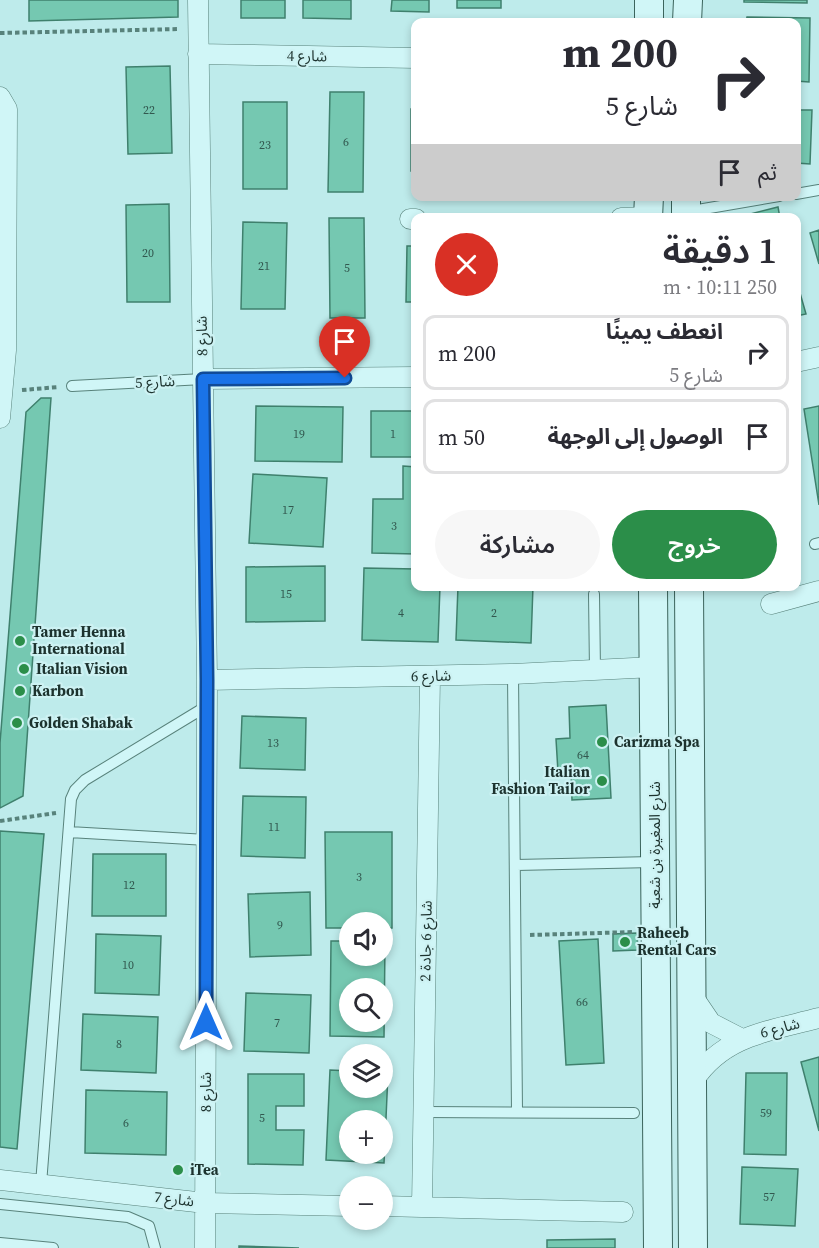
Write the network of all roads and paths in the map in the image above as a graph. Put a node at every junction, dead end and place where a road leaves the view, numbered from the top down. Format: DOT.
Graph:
graph roads {
  1 [pos="198,0"];
  2 [pos="649,0"];
  3 [pos="688,0"];
  4 [pos="649,18"];
  5 [pos="687,18"];
  6 [pos="197,29"];
  7 [pos="0,33"];
  8 [pos="198,54"];
  9 [pos="411,58"];
  10 [pos="0,97"];
  11 [pos="819,190"];
  12 [pos="801,193"];
  13 [pos="743,201"];
  14 [pos="686,209"];
  15 [pos="819,357"];
  16 [pos="801,361"];
  17 [pos="411,377"];
  18 [pos="203,379"];
  19 [pos="72,386"];
  20 [pos="3,391"];
  21 [pos="0,418"];
  22 [pos="653,591"];
  23 [pos="689,591"];
  24 [pos="819,591"];
  25 [pos="594,594"];
  26 [pos="771,604"];
  27 [pos="654,667"];
  28 [pos="595,670"];
  29 [pos="513,674"];
  30 [pos="430,676"];
  31 [pos="207,680"];
  32 [pos="207,706"];
  33 [pos="70,811"];
  34 [pos="0,821"];
  35 [pos="69,832"];
  36 [pos="207,840"];
  37 [pos="656,862"];
  38 [pos="516,865"];
  39 [pos="656,932"];
  40 [pos="516,935"];
  41 [pos="692,995"];
  42 [pos="819,1018"];
  43 [pos="742,1039"];
  44 [pos="694,1080"];
  45 [pos="424,1112"];
  46 [pos="517,1112"];
  47 [pos="634,1113"];
  48 [pos="0,1180"];
  49 [pos="41,1184"];
  50 [pos="205,1203"];
  51 [pos="0,1204"];
  52 [pos="339,1206"];
  53 [pos="393,1206"];
  54 [pos="422,1207"];
  55 [pos="623,1212"];
  56 [pos="0,1243"];
  57 [pos="53,1248"];
  58 [pos="155,1248"];
  59 [pos="205,1248"];
  60 [pos="658,1248"];
  61 [pos="693,1248"];
  1 -- 6 [label="street, شارع 8"];
  2 -- 4 [label="main road"];
  3 -- 5 [label="main road"];
  6 -- 7 [label="path"];
  6 -- 8 [label="street, شارع 8"];
  8 -- 9 [label="street, شارع 4"];
  8 -- 18 [label="street, شارع 8"];
  10 -- 20 [label="street"];
  11 -- 12 [label="lane"];
  13 -- 14 [label="lane"];
  15 -- 16 [label="street"];
  17 -- 18 [label="street, شارع 5"];
  18 -- 19 [label="lane, شارع 5"];
  18 -- 31 [label="street, شارع 8"];
  19 -- 20 [label="path"];
  20 -- 21 [label="street"];
  22 -- 27 [label="main road, شارع المغيرة بن شعبة"];
  23 -- 41 [label="main road"];
  24 -- 26 [label="street"];
  25 -- 28 [label="lane"];
  27 -- 28 [label="street, شارع 6"];
  27 -- 37 [label="main road, شارع المغيرة بن شعبة"];
  28 -- 29 [label="street, شارع 6"];
  29 -- 30 [label="street, شارع 6"];
  29 -- 38 [label="lane"];
  30 -- 31 [label="street, شارع 6"];
  30 -- 45 [label="street, شارع 6 جادة 2"];
  31 -- 32 [label="street, شارع 8"];
  32 -- 33 [label="lane"];
  32 -- 36 [label="street, شارع 8"];
  33 -- 34 [label="path"];
  33 -- 35 [label="lane"];
  35 -- 36 [label="lane"];
  35 -- 49 [label="lane"];
  36 -- 50 [label="street, شارع 8"];
  37 -- 38 [label="lane"];
  37 -- 39 [label="main road, شارع المغيرة بن شعبة"];
  38 -- 40 [label="lane"];
  39 -- 40 [label="path"];
  39 -- 60 [label="main road, شارع المغيرة بن شعبة"];
  40 -- 46 [label="lane"];
  41 -- 43 [label="street, شارع 6"];
  41 -- 44 [label="main road"];
  42 -- 43 [label="street, شارع 6"];
  43 -- 44 [label="street, شارع 6"];
  44 -- 61 [label="main road"];
  45 -- 46 [label="lane"];
  45 -- 54 [label="street, شارع 6 جادة 2"];
  46 -- 47 [label="lane"];
  48 -- 49 [label="street, شارع 7"];
  49 -- 50 [label="street, شارع 7"];
  50 -- 52 [label="street, شارع 7"];
  50 -- 59 [label="street, شارع 8"];
  51 -- 58 [label="lane"];
  53 -- 54 [label="street"];
  54 -- 55 [label="street"];
  56 -- 57 [label="lane"];
}
